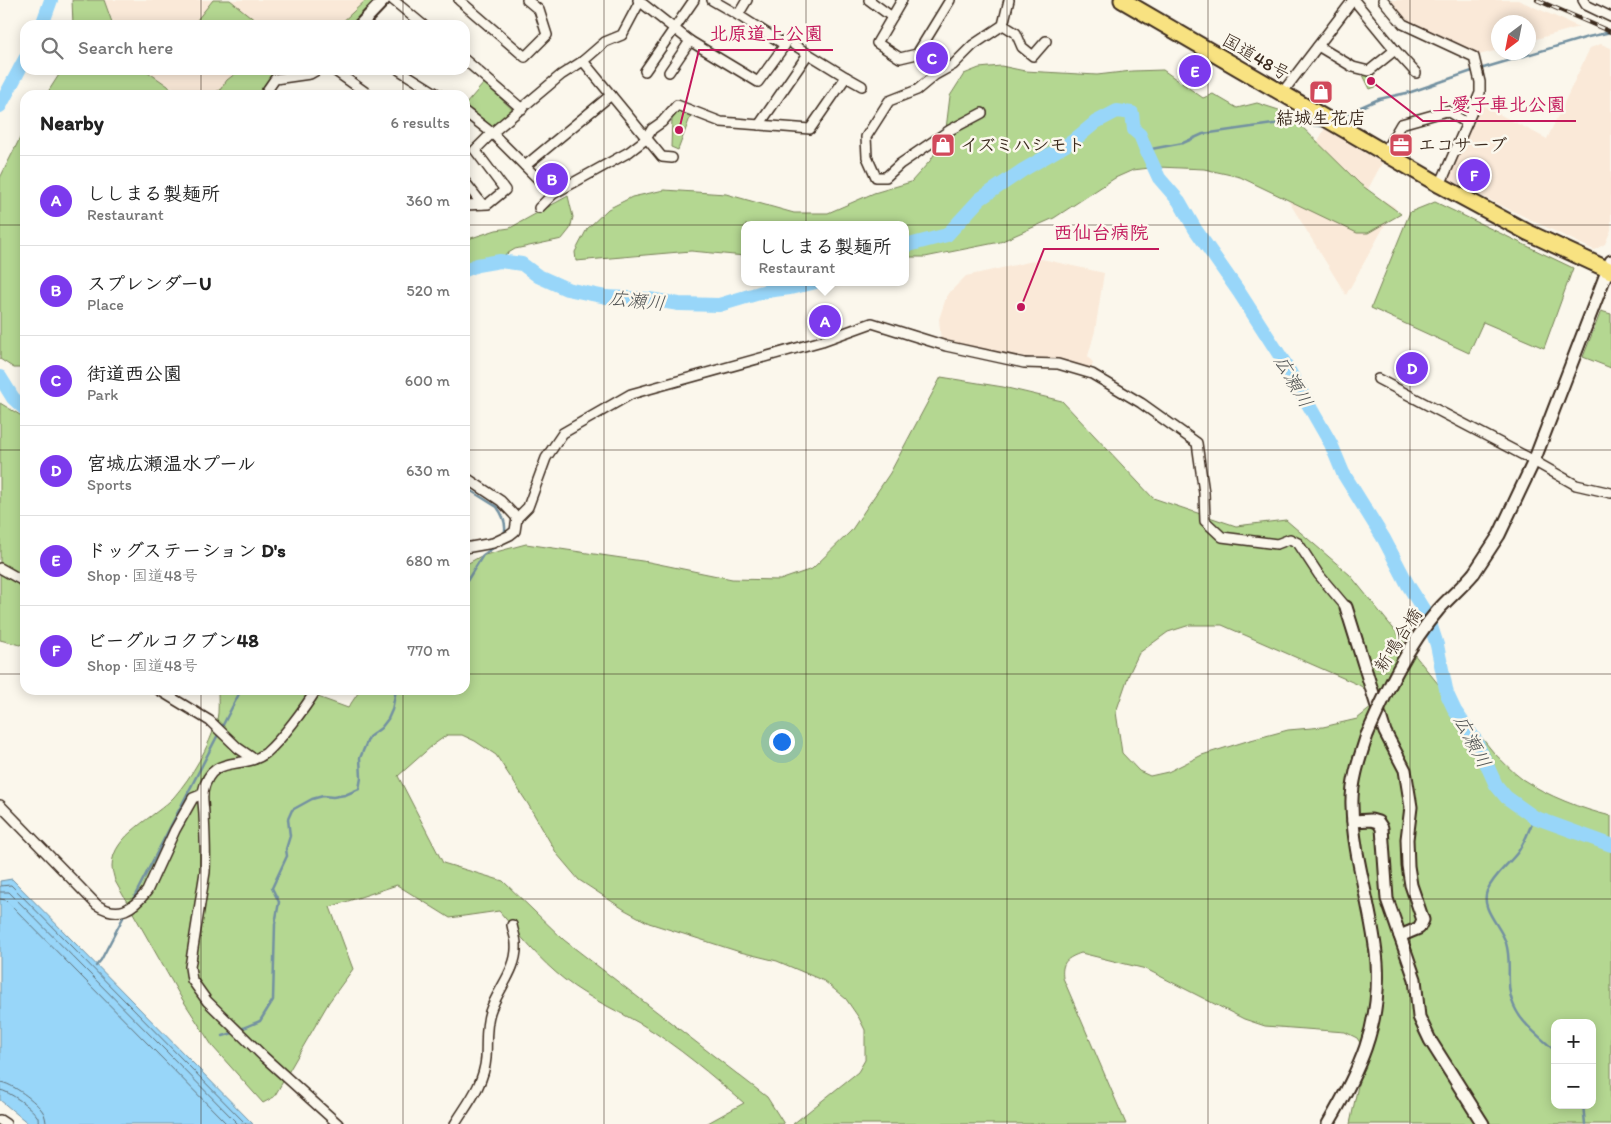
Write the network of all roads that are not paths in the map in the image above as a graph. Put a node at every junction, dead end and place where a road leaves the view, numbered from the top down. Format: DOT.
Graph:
graph roads {
  1 [pos="384,0"];
  2 [pos="393,0"];
  3 [pos="459,0"];
  4 [pos="527,0"];
  5 [pos="694,0"];
  6 [pos="712,0"];
  7 [pos="747,0"];
  8 [pos="868,0"];
  9 [pos="902,0"];
  10 [pos="950,0"];
  11 [pos="1009,0"];
  12 [pos="1122,0"];
  13 [pos="1353,0"];
  14 [pos="1383,0"];
  15 [pos="1583,0"];
  16 [pos="639,1"];
  17 [pos="738,15"];
  18 [pos="892,17"];
  19 [pos="1611,17"];
  20 [pos="365,20"];
  21 [pos="417,20"];
  22 [pos="1003,25"];
  23 [pos="675,28"];
  24 [pos="690,41"];
  25 [pos="1046,41"];
  26 [pos="794,45"];
  27 [pos="1318,46"];
  28 [pos="1395,50"];
  29 [pos="808,54"];
  30 [pos="583,61"];
  31 [pos="470,64"];
  32 [pos="645,71"];
  33 [pos="669,72"];
  34 [pos="1416,73"];
  35 [pos="303,75"];
  36 [pos="341,75"];
  37 [pos="407,75"];
  38 [pos="846,77"];
  39 [pos="862,86"];
  40 [pos="267,90"];
  41 [pos="362,90"];
  42 [pos="431,90"];
  43 [pos="1282,93"];
  44 [pos="610,95"];
  45 [pos="522,109"];
  46 [pos="982,113"];
  47 [pos="470,116"];
  48 [pos="1467,123"];
  49 [pos="760,125"];
  50 [pos="492,134"];
  51 [pos="646,139"];
  52 [pos="1384,153"];
  53 [pos="672,158"];
  54 [pos="525,166"];
  55 [pos="1440,185"];
  56 [pos="470,188"];
  57 [pos="553,194"];
  58 [pos="482,204"];
  59 [pos="470,205"];
  60 [pos="539,208"];
  61 [pos="1610,268"];
  62 [pos="1378,379"];
  63 [pos="1534,461"];
  64 [pos="470,480"];
  65 [pos="1611,493"];
  66 [pos="517,518"];
  67 [pos="470,547"];
  68 [pos="0,568"];
  69 [pos="20,579"];
  70 [pos="1346,607"];
  71 [pos="167,695"];
  72 [pos="312,695"];
  73 [pos="254,759"];
  74 [pos="203,794"];
  75 [pos="0,805"];
  76 [pos="1353,821"];
  77 [pos="512,925"];
  78 [pos="1400,936"];
  79 [pos="0,1120"];
  80 [pos="6,1124"];
  81 [pos="338,1124"];
  82 [pos="455,1124"];
  83 [pos="1328,1124"];
  84 [pos="1483,1124"];
  1 -- 20 [label="street"];
  2 -- 21 [label="street"];
  3 -- 4 [label="street"];
  5 -- 23 [label="street"];
  6 -- 17 [label="street"];
  7 -- 17 [label="street"];
  8 -- 18 [label="street"];
  9 -- 18 [label="street"];
  10 -- 18 [label="street"];
  11 -- 22 [label="street"];
  12 -- 43 [label="highway, 国道48号"];
  13 -- 27 [label="street"];
  13 -- 28 [label="street"];
  14 -- 48 [label="street"];
  15 -- 19 [label="street"];
  16 -- 23 [label="street"];
  16 -- 30 [label="street"];
  17 -- 24 [label="street"];
  22 -- 25 [label="street"];
  22 -- 46 [label="street"];
  23 -- 24 [label="street"];
  23 -- 32 [label="street"];
  24 -- 33 [label="street"];
  26 -- 29 [label="street"];
  27 -- 28 [label="street"];
  27 -- 43 [label="street"];
  28 -- 34 [label="street"];
  29 -- 38 [label="street"];
  29 -- 49 [label="street"];
  30 -- 44 [label="street"];
  30 -- 45 [label="street"];
  31 -- 45 [label="street"];
  35 -- 40 [label="street"];
  36 -- 41 [label="street"];
  37 -- 42 [label="street"];
  38 -- 39 [label="street"];
  38 -- 49 [label="street"];
  43 -- 52 [label="highway, 国道48号"];
  44 -- 51 [label="street"];
  44 -- 54 [label="street"];
  45 -- 50 [label="street"];
  47 -- 50 [label="street"];
  48 -- 52 [label="street"];
  48 -- 55 [label="street"];
  49 -- 51 [label="street"];
  50 -- 54 [label="street"];
  50 -- 58 [label="street"];
  51 -- 53 [label="street"];
  51 -- 57 [label="street"];
  52 -- 55 [label="highway, 国道48号"];
  54 -- 57 [label="street"];
  55 -- 61 [label="highway, 国道48号"];
  56 -- 58 [label="street"];
  57 -- 60 [label="street"];
  58 -- 59 [label="street"];
  61 -- 63 [label="street, 新鳴合橋"];
  62 -- 63 [label="street"];
  63 -- 65 [label="street"];
  63 -- 76 [label="street, 新鳴合橋, bridge"];
  64 -- 66 [label="street"];
  66 -- 67 [label="street"];
  66 -- 70 [label="street"];
  68 -- 69 [label="street"];
  70 -- 78 [label="street"];
  71 -- 73 [label="street"];
  72 -- 73 [label="street"];
  73 -- 74 [label="street"];
  74 -- 75 [label="street"];
  74 -- 81 [label="street"];
  76 -- 78 [label="street"];
  76 -- 83 [label="street, 新鳴合橋"];
  77 -- 82 [label="street"];
  78 -- 84 [label="street"];
  79 -- 80 [label="street"];
}
